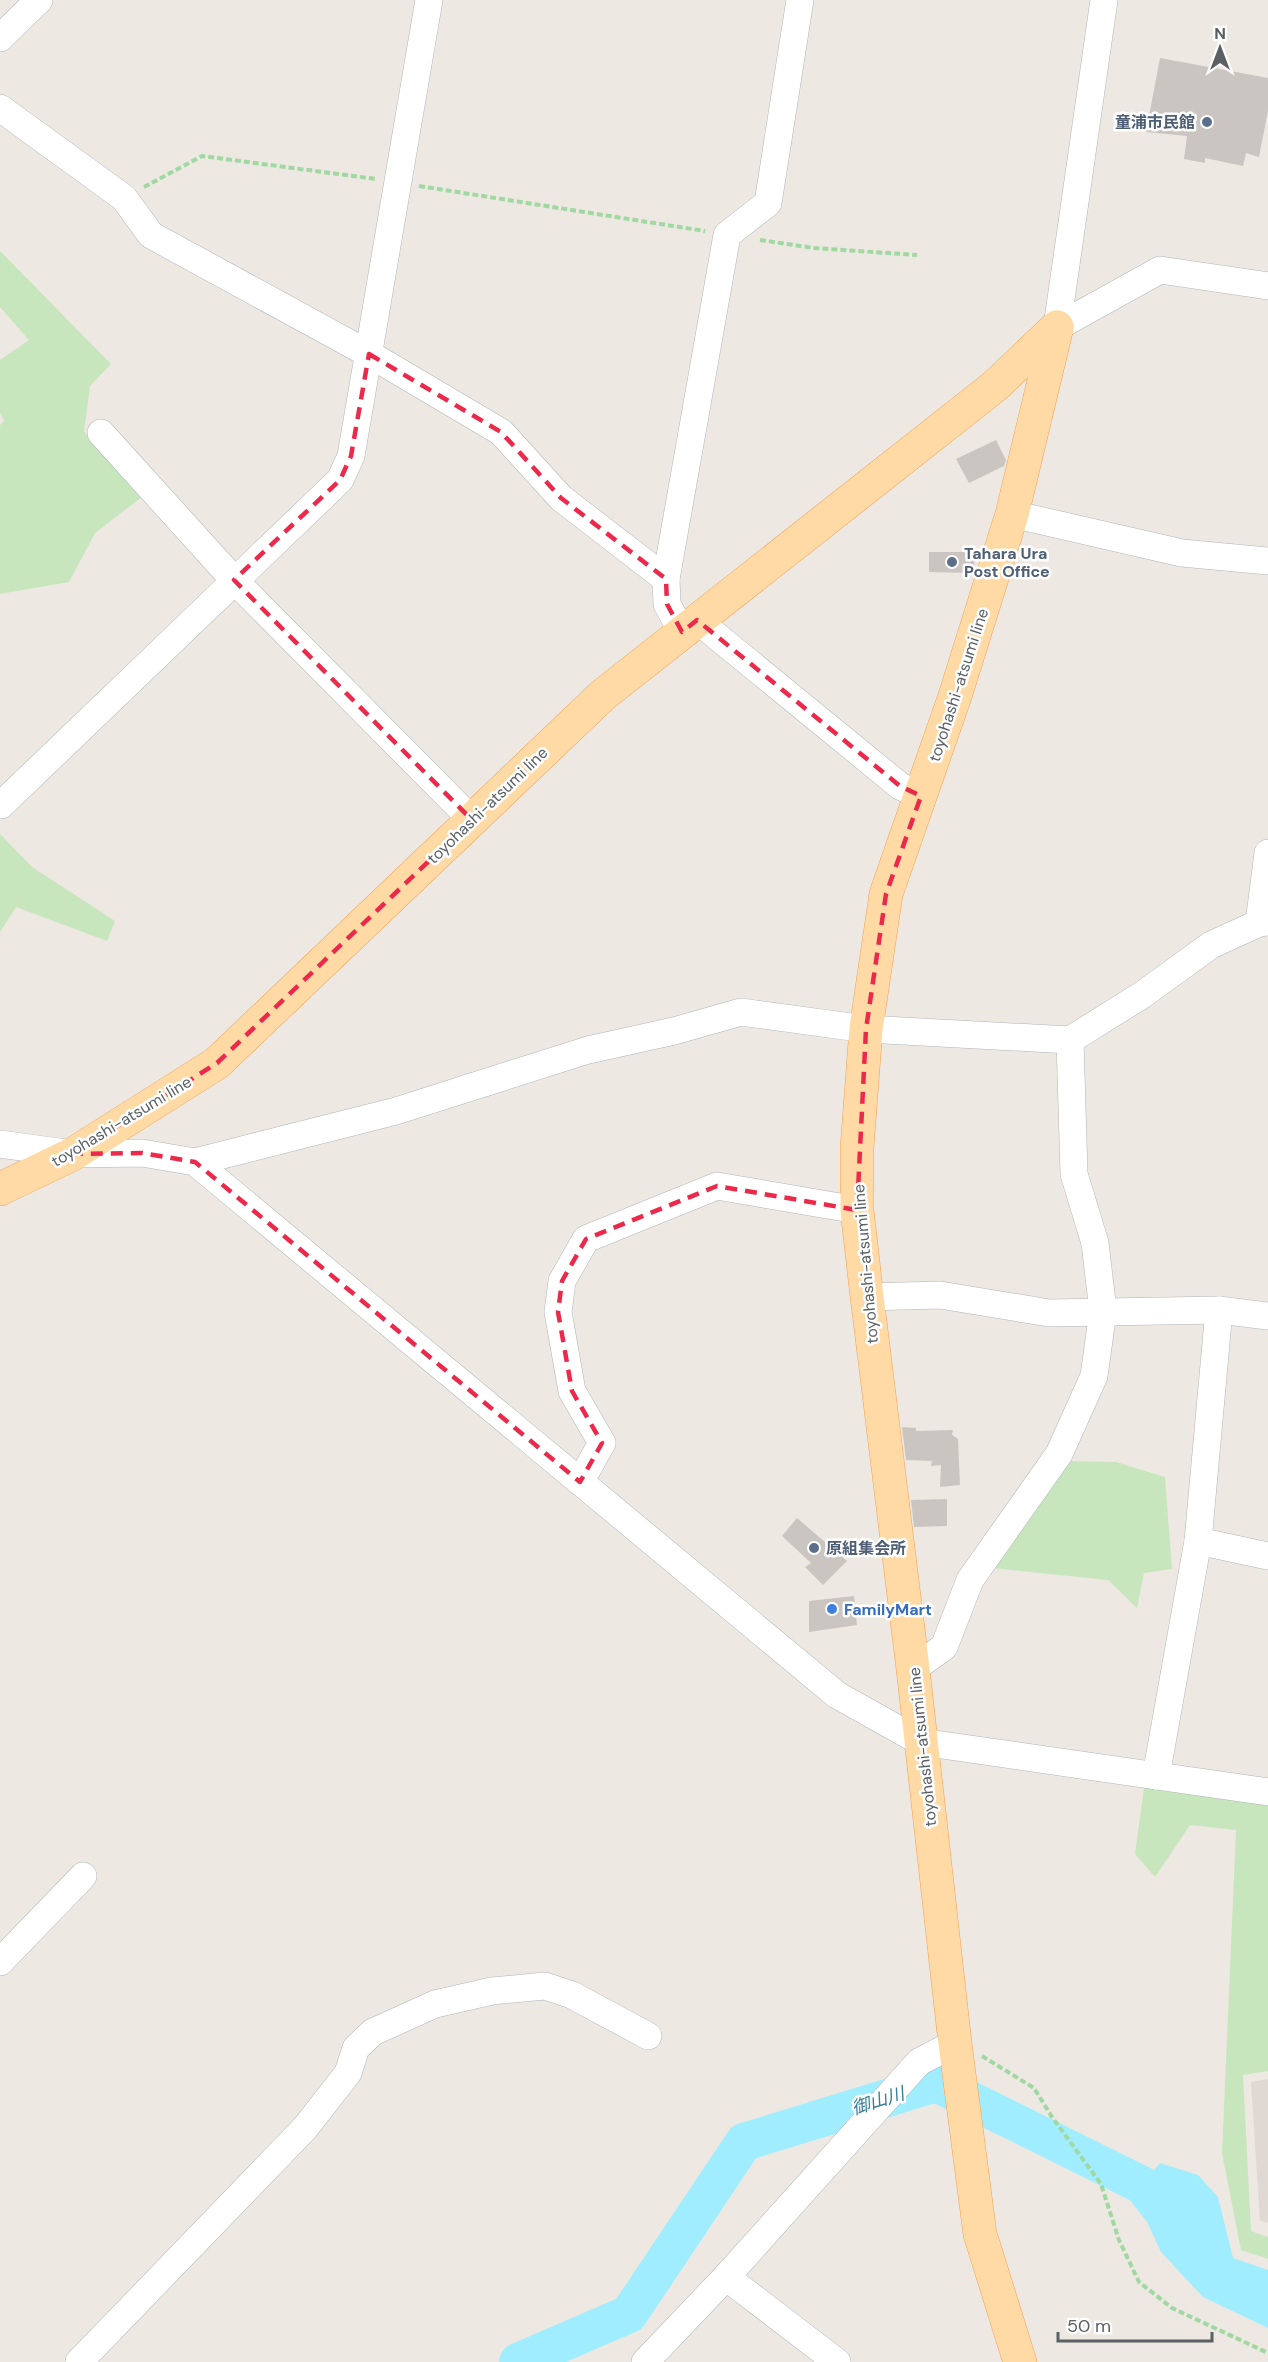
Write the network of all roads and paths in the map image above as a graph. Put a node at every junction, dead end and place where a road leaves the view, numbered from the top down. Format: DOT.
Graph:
graph roads {
  1 [pos="39,0"];
  2 [pos="429,0"];
  3 [pos="800,0"];
  4 [pos="1104,0"];
  5 [pos="0,38"];
  6 [pos="0,108"];
  7 [pos="399,182"];
  8 [pos="124,198"];
  9 [pos="727,235"];
  10 [pos="917,255"];
  11 [pos="1268,286"];
  12 [pos="1057,327"];
  13 [pos="369,354"];
  14 [pos="101,433"];
  15 [pos="1012,514"];
  16 [pos="1268,561"];
  17 [pos="666,579"];
  18 [pos="234,580"];
  19 [pos="689,626"];
  20 [pos="921,796"];
  21 [pos="1,805"];
  22 [pos="472,820"];
  23 [pos="1268,853"];
  24 [pos="1264,922"];
  25 [pos="866,1029"];
  26 [pos="1070,1040"];
  27 [pos="0,1144"];
  28 [pos="73,1154"];
  29 [pos="195,1162"];
  30 [pos="0,1189"];
  31 [pos="857,1210"];
  32 [pos="867,1297"];
  33 [pos="1219,1310"];
  34 [pos="1103,1311"];
  35 [pos="1268,1316"];
  36 [pos="580,1482"];
  37 [pos="1198,1541"];
  38 [pos="1268,1556"];
  39 [pos="913,1669"];
  40 [pos="921,1742"];
  41 [pos="1156,1776"];
  42 [pos="1268,1791"];
  43 [pos="83,1876"];
  44 [pos="0,1962"];
  45 [pos="648,2036"];
  46 [pos="956,2049"];
  47 [pos="726,2277"];
  48 [pos="1268,2353"];
  49 [pos="79,2362"];
  50 [pos="645,2362"];
  51 [pos="837,2362"];
  52 [pos="1020,2362"];
  1 -- 5 [label="street"];
  2 -- 7 [label="street"];
  3 -- 9 [label="street"];
  4 -- 12 [label="street"];
  6 -- 8 [label="street"];
  7 -- 8 [label="path"];
  7 -- 9 [label="path"];
  7 -- 13 [label="street"];
  8 -- 13 [label="street"];
  9 -- 10 [label="path"];
  9 -- 17 [label="street"];
  11 -- 12 [label="street"];
  12 -- 15 [label="main road, toyohashi-atsumi line"];
  12 -- 19 [label="main road, toyohashi-atsumi line"];
  13 -- 17 [label="street"];
  13 -- 18 [label="street"];
  14 -- 18 [label="street"];
  15 -- 16 [label="street"];
  15 -- 20 [label="main road, toyohashi-atsumi line"];
  17 -- 19 [label="street"];
  18 -- 21 [label="street"];
  18 -- 22 [label="street"];
  19 -- 20 [label="street"];
  19 -- 22 [label="main road, toyohashi-atsumi line"];
  20 -- 25 [label="main road, toyohashi-atsumi line"];
  22 -- 28 [label="main road, toyohashi-atsumi line"];
  23 -- 24 [label="street"];
  24 -- 26 [label="street"];
  25 -- 26 [label="street"];
  25 -- 29 [label="street"];
  25 -- 31 [label="main road, toyohashi-atsumi line"];
  26 -- 34 [label="street"];
  27 -- 28 [label="street"];
  28 -- 29 [label="street"];
  28 -- 30 [label="main road, toyohashi-atsumi line"];
  29 -- 36 [label="street"];
  31 -- 32 [label="main road, toyohashi-atsumi line"];
  31 -- 36 [label="street"];
  32 -- 34 [label="street"];
  32 -- 39 [label="main road, toyohashi-atsumi line"];
  33 -- 34 [label="street"];
  33 -- 35 [label="street"];
  33 -- 37 [label="street"];
  34 -- 39 [label="street"];
  36 -- 40 [label="street"];
  37 -- 38 [label="street"];
  37 -- 41 [label="street"];
  39 -- 40 [label="main road, toyohashi-atsumi line"];
  40 -- 41 [label="street"];
  40 -- 46 [label="main road, toyohashi-atsumi line"];
  41 -- 42 [label="street"];
  43 -- 44 [label="street"];
  45 -- 49 [label="street"];
  46 -- 47 [label="street"];
  46 -- 48 [label="path"];
  46 -- 52 [label="main road, toyohashi-atsumi line"];
  47 -- 50 [label="street"];
  47 -- 51 [label="street"];
}
